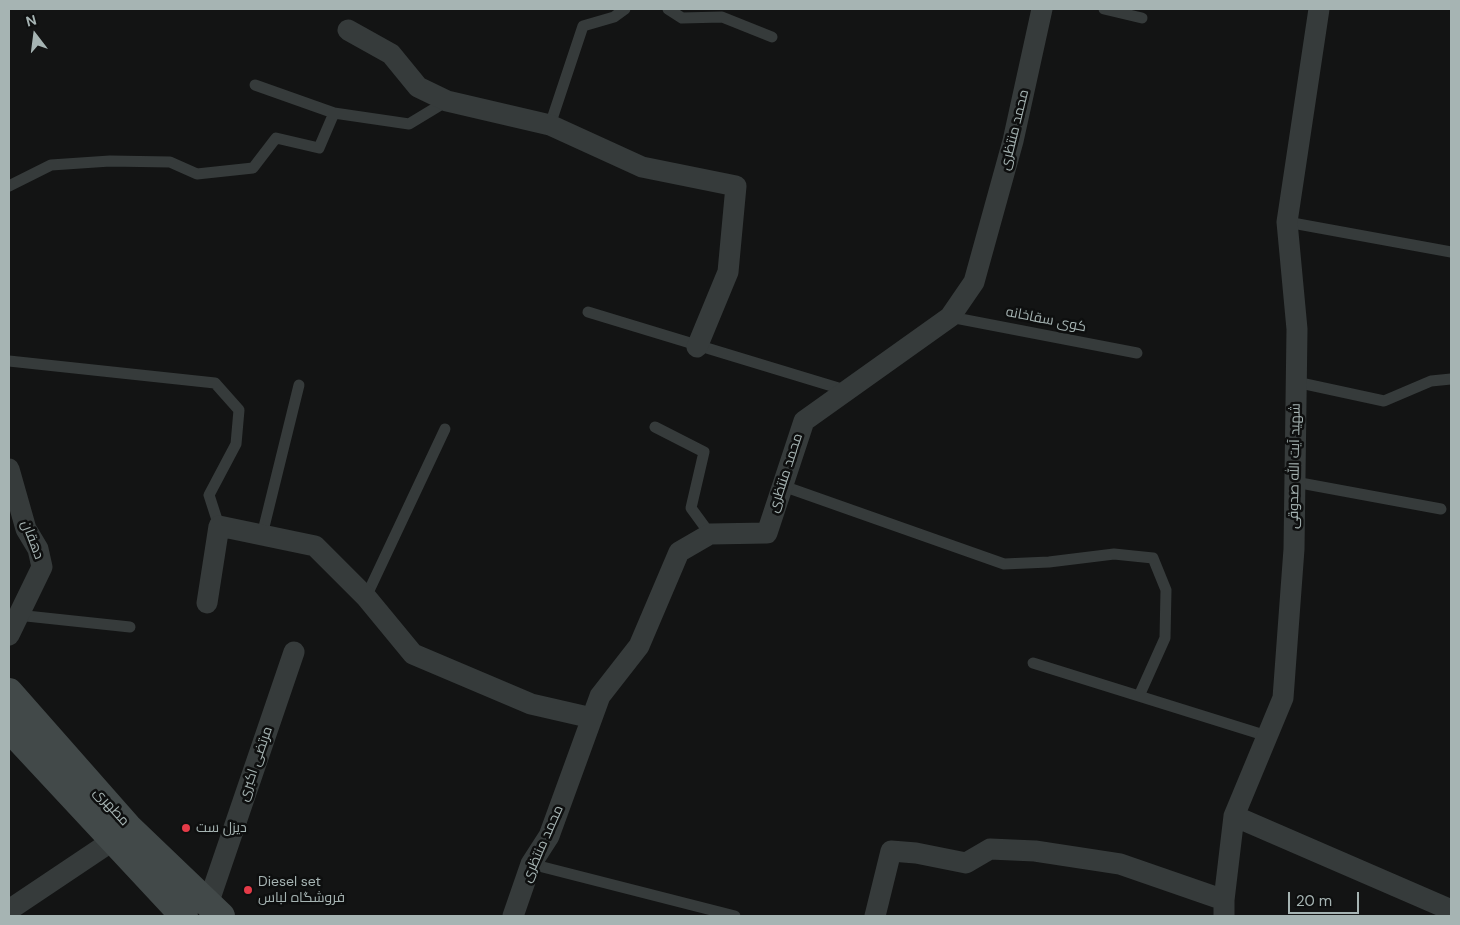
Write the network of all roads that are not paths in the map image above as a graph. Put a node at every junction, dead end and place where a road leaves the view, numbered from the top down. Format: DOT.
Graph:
graph roads {
  1 [pos="625,9"];
  2 [pos="668,9"];
  3 [pos="1042,9"];
  4 [pos="1104,9"];
  5 [pos="1319,9"];
  6 [pos="1142,18"];
  7 [pos="348,30"];
  8 [pos="772,37"];
  9 [pos="255,84"];
  10 [pos="447,101"];
  11 [pos="334,113"];
  12 [pos="550,124"];
  13 [pos="9,186"];
  14 [pos="1287,222"];
  15 [pos="1451,252"];
  16 [pos="588,312"];
  17 [pos="950,317"];
  18 [pos="697,347"];
  19 [pos="1137,353"];
  20 [pos="9,361"];
  21 [pos="1451,379"];
  22 [pos="1296,382"];
  23 [pos="299,385"];
  24 [pos="846,390"];
  25 [pos="655,427"];
  26 [pos="445,429"];
  27 [pos="9,469"];
  28 [pos="1295,482"];
  29 [pos="783,486"];
  30 [pos="1441,509"];
  31 [pos="219,526"];
  32 [pos="710,534"];
  33 [pos="262,535"];
  34 [pos="366,597"];
  35 [pos="207,603"];
  36 [pos="18,615"];
  37 [pos="130,627"];
  38 [pos="9,635"];
  39 [pos="294,652"];
  40 [pos="1034,663"];
  41 [pos="9,692"];
  42 [pos="1139,696"];
  43 [pos="592,718"];
  44 [pos="9,728"];
  45 [pos="1267,736"];
  46 [pos="1234,816"];
  47 [pos="112,841"];
  48 [pos="531,864"];
  49 [pos="1224,908"];
  50 [pos="9,910"];
  51 [pos="214,910"];
  52 [pos="1451,910"];
  53 [pos="184,916"];
  54 [pos="513,916"];
  55 [pos="735,916"];
  56 [pos="876,916"];
  1 -- 12 [label="lane"];
  2 -- 8 [label="lane"];
  3 -- 17 [label="street, محمد منتظری"];
  4 -- 6 [label="lane"];
  5 -- 14 [label="street, شهید آیت الله صدوقی"];
  7 -- 10 [label="street"];
  9 -- 11 [label="lane"];
  10 -- 11 [label="lane"];
  10 -- 12 [label="street"];
  11 -- 13 [label="lane"];
  12 -- 18 [label="street"];
  14 -- 15 [label="lane"];
  14 -- 22 [label="street, شهید آیت الله صدوقی"];
  16 -- 18 [label="lane"];
  17 -- 19 [label="lane, کوی سقاخانه"];
  17 -- 24 [label="street, محمد منتظری"];
  18 -- 24 [label="lane"];
  20 -- 31 [label="lane"];
  21 -- 22 [label="lane"];
  22 -- 28 [label="street, شهید آیت الله صدوقی"];
  23 -- 33 [label="lane"];
  24 -- 29 [label="street, محمد منتظری"];
  25 -- 32 [label="lane"];
  26 -- 34 [label="lane"];
  27 -- 36 [label="street, دهقان"];
  28 -- 30 [label="lane"];
  28 -- 45 [label="street, شهید آیت الله صدوقی"];
  29 -- 32 [label="street, محمد منتظری"];
  29 -- 42 [label="lane"];
  31 -- 33 [label="street"];
  31 -- 35 [label="street"];
  32 -- 43 [label="street, محمد منتظری"];
  33 -- 34 [label="street"];
  34 -- 43 [label="street"];
  36 -- 37 [label="lane"];
  36 -- 38 [label="street, دهقان"];
  39 -- 51 [label="street, مرتضی اکبری"];
  40 -- 42 [label="lane"];
  41 -- 51 [label="main road, مطهری"];
  42 -- 45 [label="lane"];
  43 -- 48 [label="street, محمد منتظری"];
  44 -- 47 [label="main road, مطهری"];
  45 -- 46 [label="street, شهید آیت الله صدوقی"];
  46 -- 49 [label="street, شهید آیت الله صدوقی"];
  46 -- 52 [label="street"];
  47 -- 50 [label="street"];
  47 -- 53 [label="main road, مطهری"];
  48 -- 54 [label="street, محمد منتظری"];
  48 -- 55 [label="lane"];
  49 -- 56 [label="street"];
}
